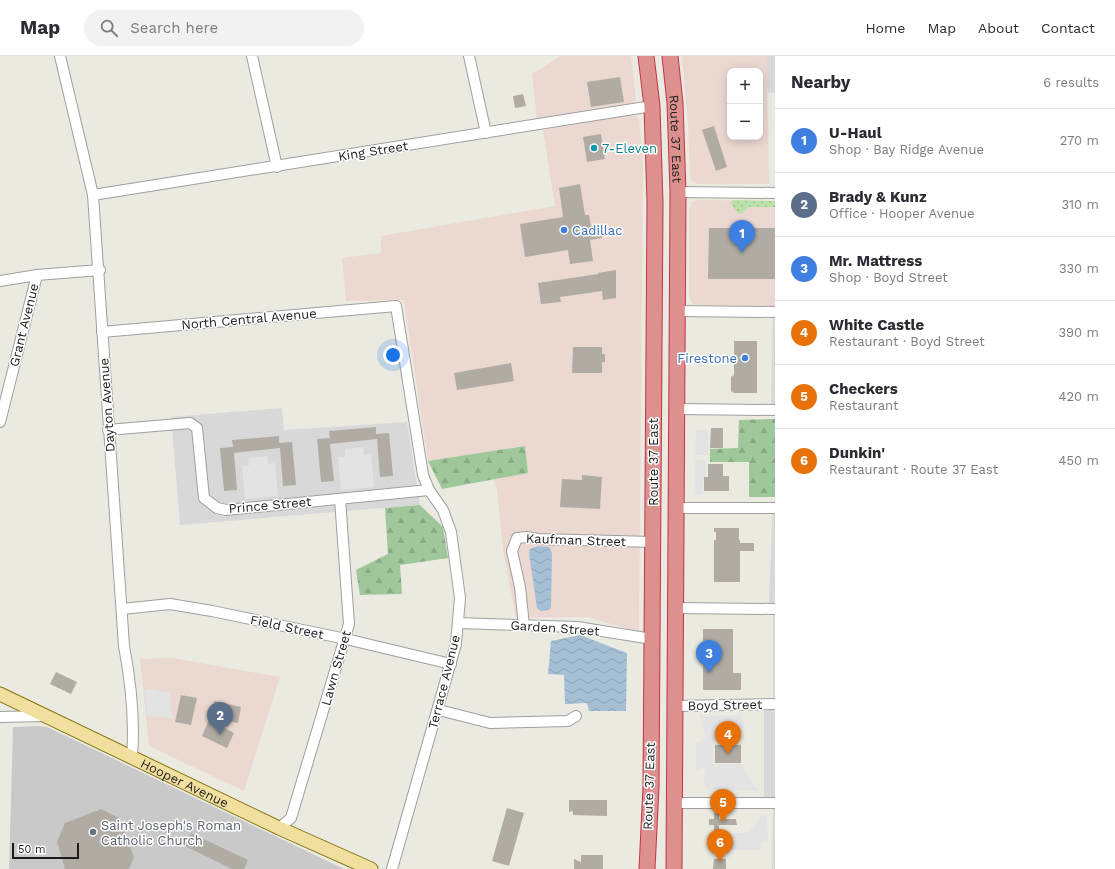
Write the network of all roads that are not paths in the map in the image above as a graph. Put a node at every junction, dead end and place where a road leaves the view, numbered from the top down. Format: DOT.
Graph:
graph roads {
  1 [pos="60,56"];
  2 [pos="252,56"];
  3 [pos="469,56"];
  4 [pos="646,56"];
  5 [pos="670,56"];
  6 [pos="652,106"];
  7 [pos="486,134"];
  8 [pos="277,167"];
  9 [pos="678,192"];
  10 [pos="775,194"];
  11 [pos="93,195"];
  12 [pos="100,270"];
  13 [pos="37,275"];
  14 [pos="0,281"];
  15 [pos="396,306"];
  16 [pos="677,311"];
  17 [pos="775,312"];
  18 [pos="102,332"];
  19 [pos="676,409"];
  20 [pos="775,410"];
  21 [pos="0,422"];
  22 [pos="108,430"];
  23 [pos="429,490"];
  24 [pos="340,499"];
  25 [pos="677,508"];
  26 [pos="775,508"];
  27 [pos="653,542"];
  28 [pos="676,608"];
  29 [pos="775,608"];
  30 [pos="122,609"];
  31 [pos="458,623"];
  32 [pos="524,626"];
  33 [pos="346,639"];
  34 [pos="652,639"];
  35 [pos="451,664"];
  36 [pos="0,694"];
  37 [pos="775,704"];
  38 [pos="675,706"];
  39 [pos="439,710"];
  40 [pos="44,716"];
  41 [pos="576,716"];
  42 [pos="0,717"];
  43 [pos="132,756"];
  44 [pos="674,803"];
  45 [pos="775,804"];
  46 [pos="279,828"];
  47 [pos="372,869"];
  48 [pos="392,869"];
  49 [pos="647,869"];
  50 [pos="674,869"];
  1 -- 11 [label="street, Dayton Avenue"];
  2 -- 8 [label="street"];
  3 -- 7 [label="street"];
  4 -- 6 [label="highway, Route 37 East"];
  5 -- 9 [label="highway, Route 37 East"];
  6 -- 7 [label="street, King Street"];
  6 -- 27 [label="highway, Route 37 East"];
  7 -- 8 [label="street, King Street"];
  8 -- 11 [label="street, King Street"];
  9 -- 10 [label="street"];
  9 -- 16 [label="highway, Route 37 East"];
  11 -- 12 [label="street, Dayton Avenue"];
  12 -- 13 [label="street"];
  12 -- 18 [label="street, Dayton Avenue"];
  13 -- 14 [label="street"];
  13 -- 21 [label="street, Grant Avenue"];
  15 -- 18 [label="street, North Central Avenue"];
  15 -- 23 [label="street, Terrace Avenue"];
  16 -- 17 [label="street"];
  16 -- 19 [label="highway, Route 37 East"];
  18 -- 22 [label="street, Dayton Avenue"];
  19 -- 20 [label="street"];
  19 -- 25 [label="highway, Route 37 East"];
  22 -- 24 [label="street, Prince Street"];
  22 -- 30 [label="street, Dayton Avenue"];
  23 -- 24 [label="street, Prince Street"];
  23 -- 31 [label="street, Terrace Avenue"];
  24 -- 33 [label="street, Lawn Street"];
  25 -- 26 [label="street"];
  25 -- 28 [label="highway, Route 37 East"];
  27 -- 32 [label="street, Kaufman Street"];
  27 -- 34 [label="highway, Route 37 East"];
  28 -- 29 [label="street"];
  28 -- 38 [label="highway, Route 37 East"];
  30 -- 33 [label="street, Field Street"];
  30 -- 43 [label="street, Dayton Avenue"];
  31 -- 32 [label="street, Garden Street"];
  31 -- 35 [label="street, Terrace Avenue"];
  32 -- 34 [label="street, Garden Street"];
  33 -- 35 [label="street, Field Street"];
  33 -- 46 [label="street, Lawn Street"];
  34 -- 49 [label="highway, Route 37 East"];
  35 -- 39 [label="street, Terrace Avenue"];
  36 -- 40 [label="main road, Hooper Avenue"];
  37 -- 38 [label="street, Boyd Street"];
  38 -- 44 [label="highway, Route 37 East"];
  39 -- 41 [label="street"];
  39 -- 48 [label="street, Terrace Avenue"];
  40 -- 42 [label="street"];
  40 -- 43 [label="main road, Hooper Avenue"];
  43 -- 46 [label="main road, Hooper Avenue"];
  44 -- 45 [label="street"];
  44 -- 50 [label="highway, Route 37 East"];
  46 -- 47 [label="main road, Hooper Avenue"];
}
